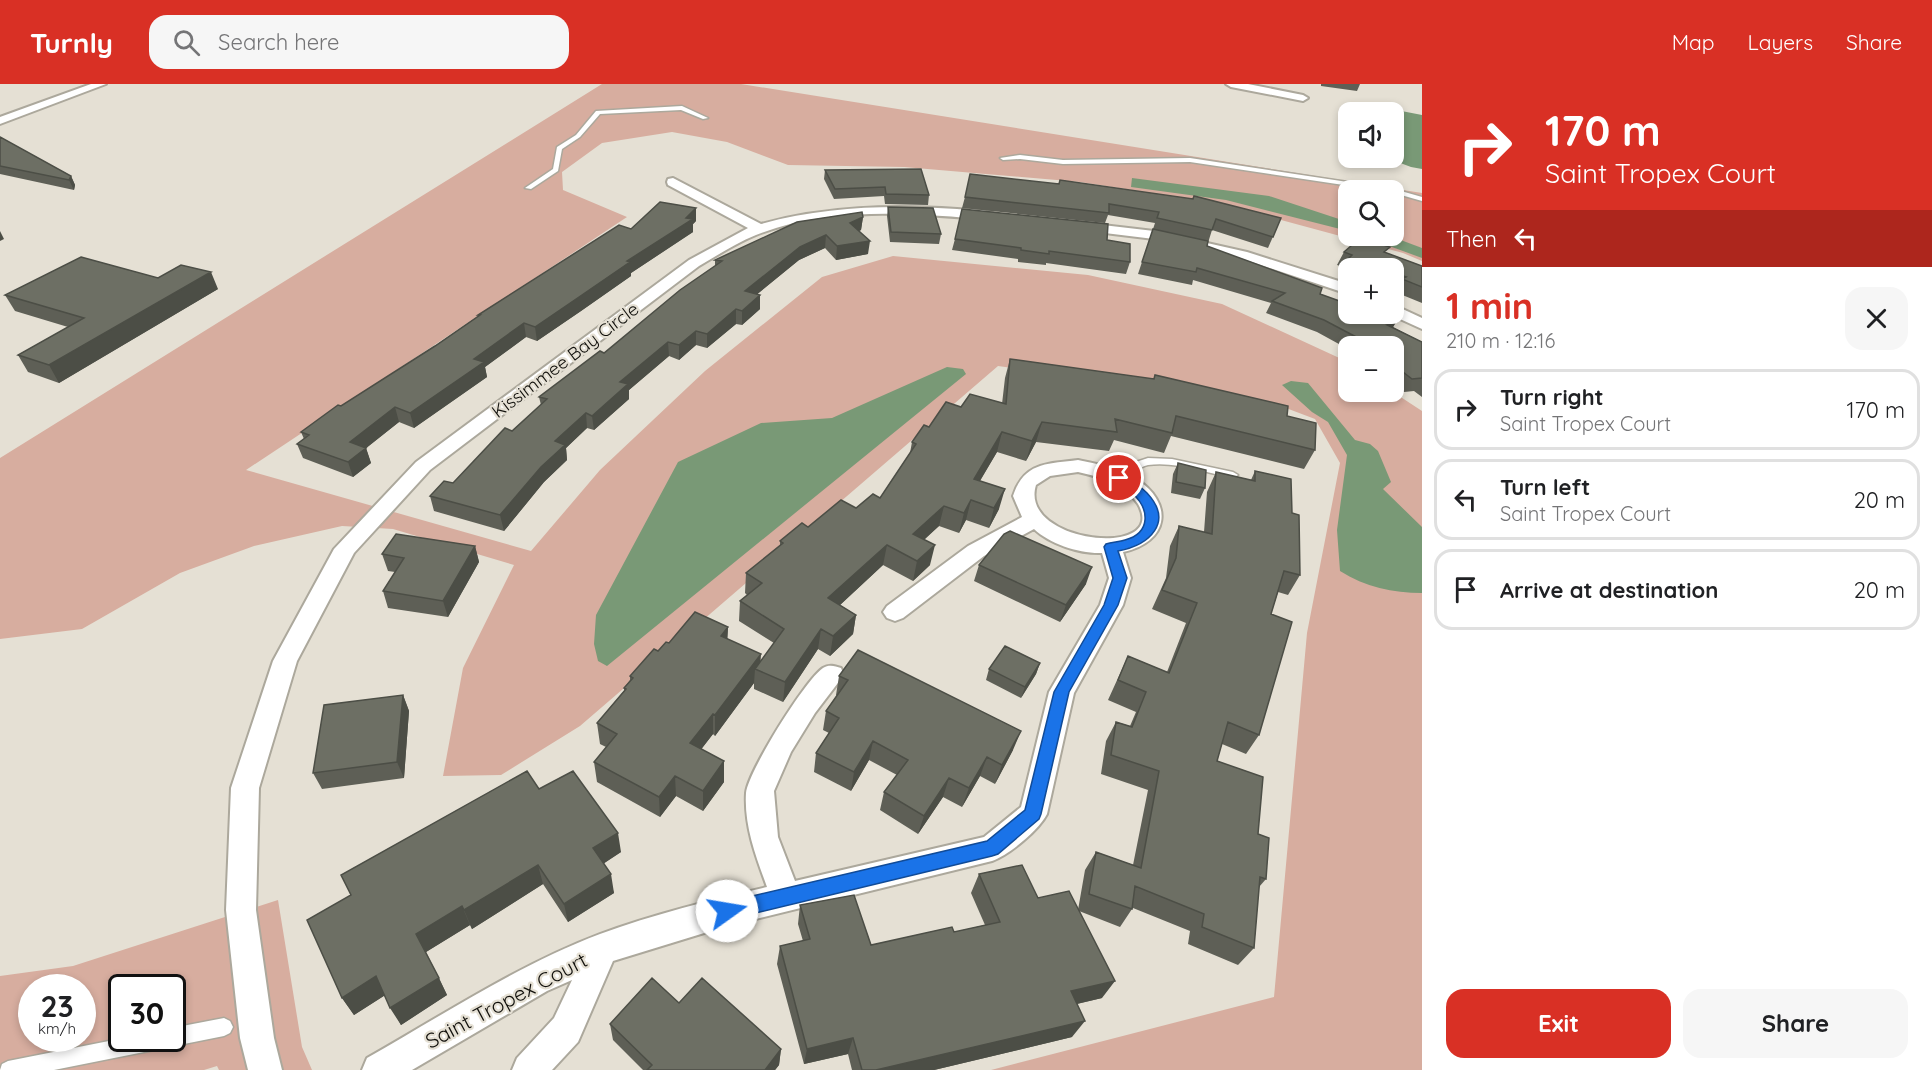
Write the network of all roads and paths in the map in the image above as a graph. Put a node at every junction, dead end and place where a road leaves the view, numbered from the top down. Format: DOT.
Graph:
graph roads {
  1 [pos="101,84"];
  2 [pos="1231,84"];
  3 [pos="1250,85"];
  4 [pos="1303,98"];
  5 [pos="705,118"];
  6 [pos="0,121"];
  7 [pos="1003,158"];
  8 [pos="673,182"];
  9 [pos="1338,182"];
  10 [pos="529,188"];
  11 [pos="1404,194"];
  12 [pos="1422,199"];
  13 [pos="1013,219"];
  14 [pos="1060,224"];
  15 [pos="760,229"];
  16 [pos="1338,286"];
  17 [pos="1404,315"];
  18 [pos="1422,324"];
  19 [pos="1233,475"];
  20 [pos="1119,478"];
  21 [pos="1034,520"];
  22 [pos="1111,547"];
  23 [pos="895,612"];
  24 [pos="832,675"];
  25 [pos="786,898"];
  26 [pos="602,950"];
  27 [pos="224,1027"];
  28 [pos="186,1035"];
  29 [pos="108,1050"];
  30 [pos="8,1070"];
  31 [pos="265,1070"];
  32 [pos="379,1070"];
  33 [pos="529,1070"];
  1 -- 6 [label="street"];
  2 -- 3 [label="street"];
  3 -- 4 [label="street"];
  5 -- 10 [label="lane"];
  7 -- 9 [label="lane"];
  8 -- 15 [label="street"];
  11 -- 12 [label="lane"];
  13 -- 15 [label="street, Kissimmee Bay Circle"];
  14 -- 16 [label="street"];
  15 -- 31 [label="street, Kissimmee Bay Circle"];
  17 -- 18 [label="street"];
  19 -- 20 [label="lane"];
  20 -- 21 [label="street"];
  20 -- 22 [label="street"];
  21 -- 22 [label="street"];
  21 -- 23 [label="street"];
  22 -- 25 [label="street, Saint Tropex Court"];
  24 -- 25 [label="street"];
  25 -- 26 [label="street, Saint Tropex Court"];
  26 -- 32 [label="street, Saint Tropex Court"];
  26 -- 33 [label="street, Saint Tropex Court"];
  27 -- 28 [label="lane"];
  29 -- 30 [label="lane"];
}
